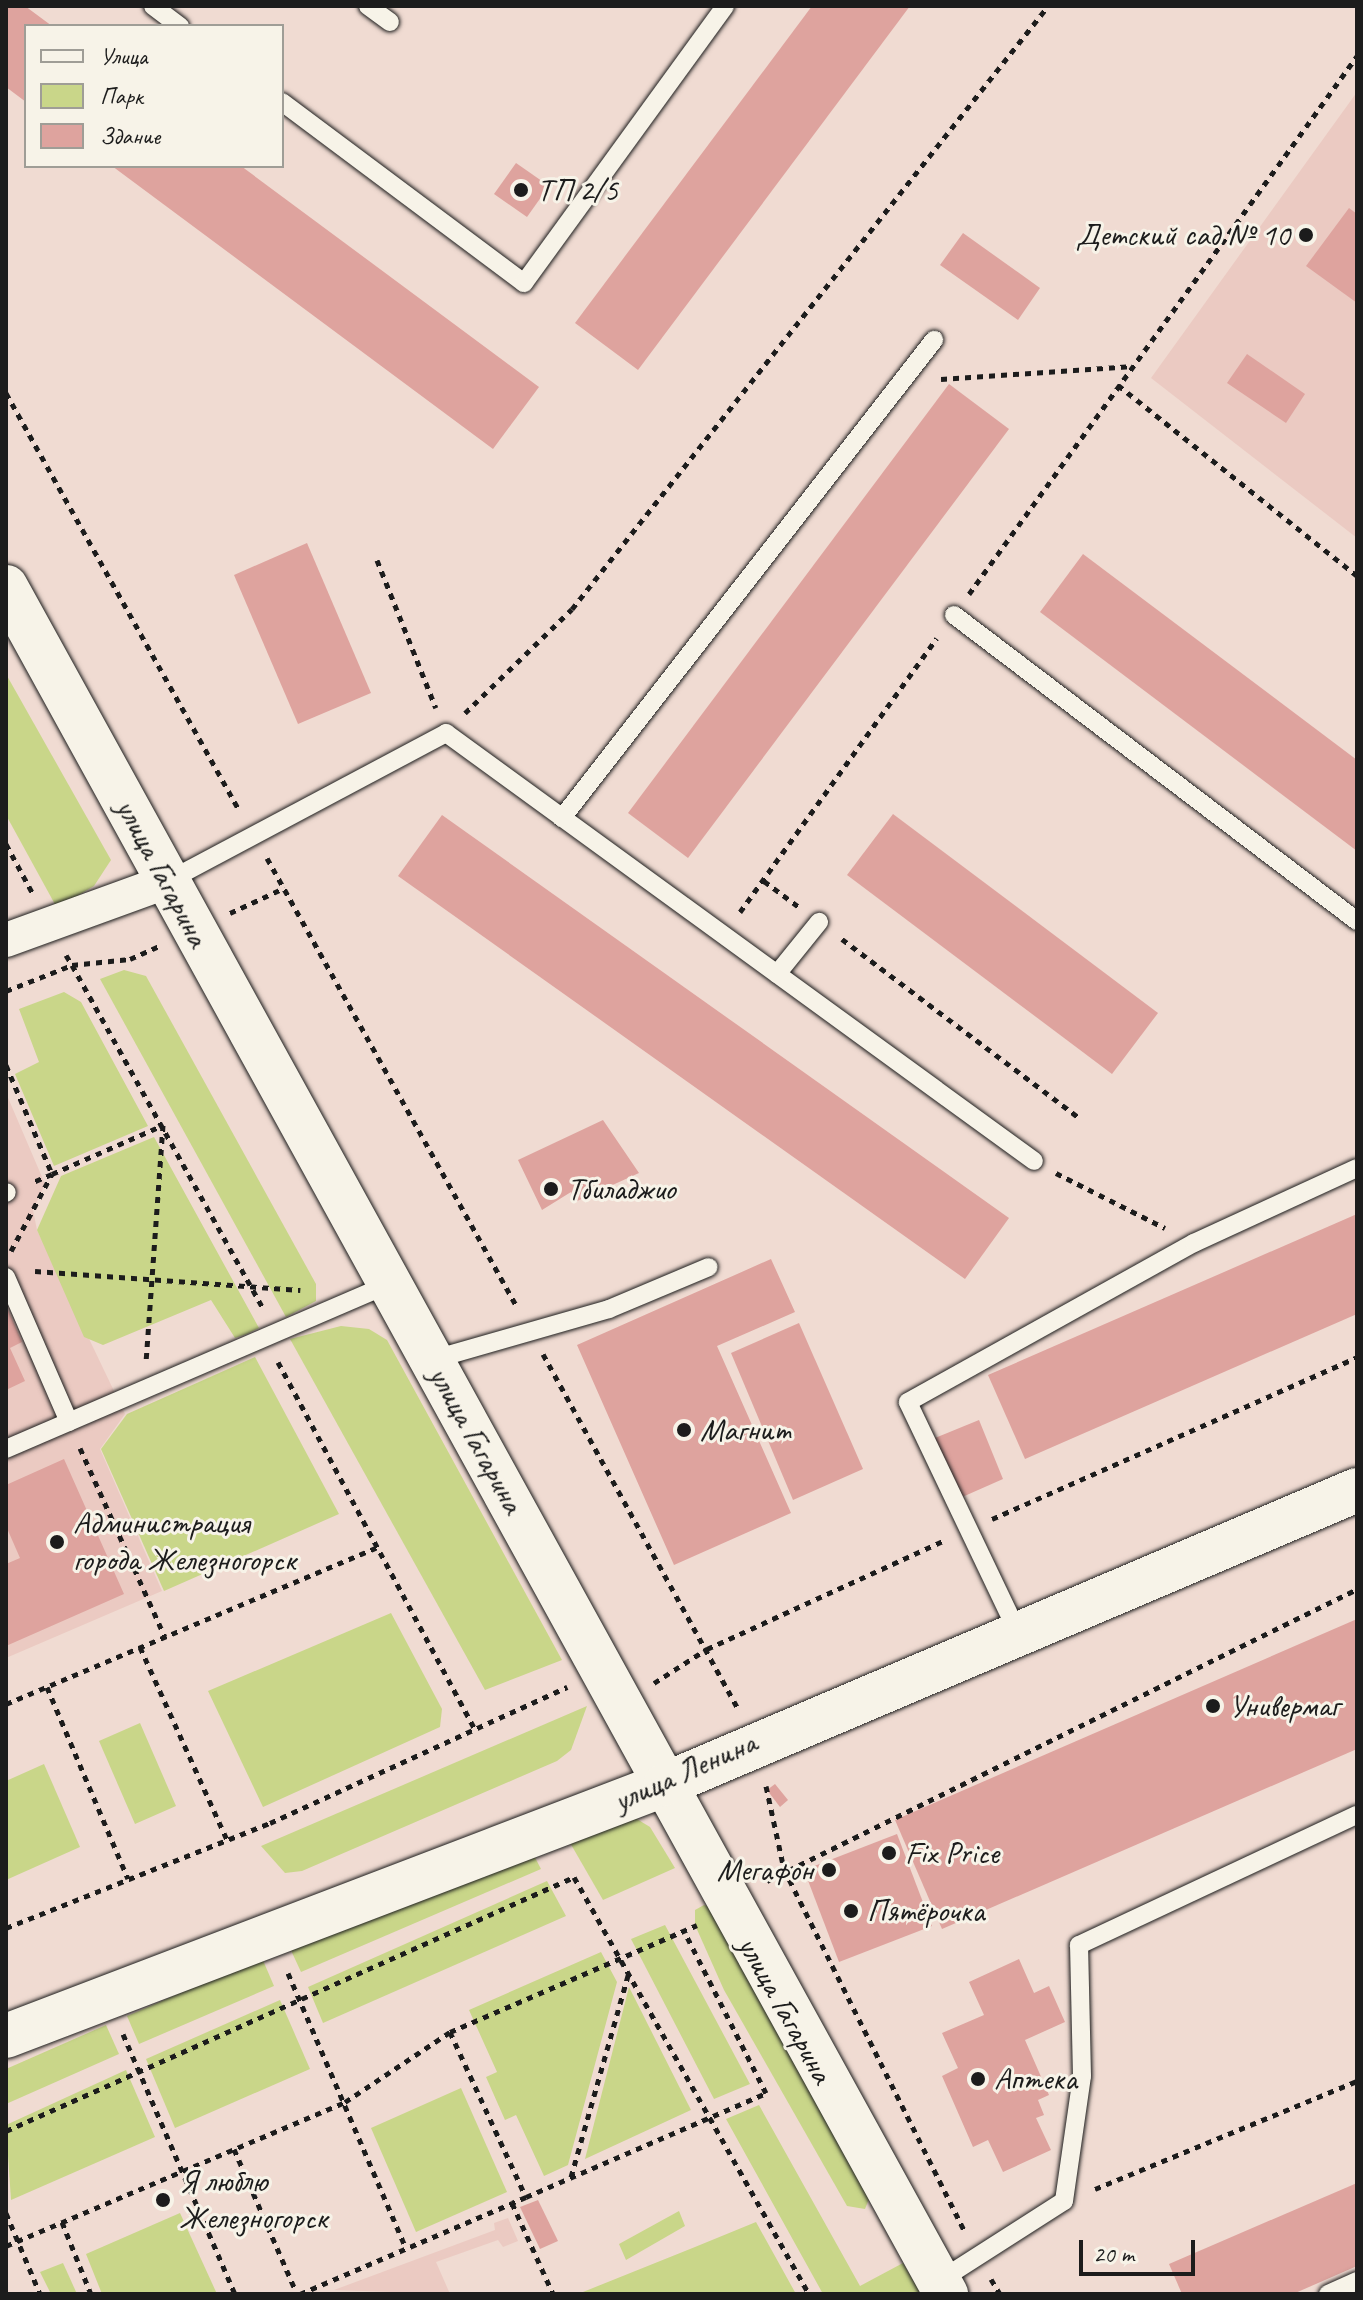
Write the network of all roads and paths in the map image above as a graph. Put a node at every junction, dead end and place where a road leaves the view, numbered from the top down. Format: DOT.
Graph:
graph roads {
  1 [pos="153,6"];
  2 [pos="368,6"];
  3 [pos="725,6"];
  4 [pos="1048,6"];
  5 [pos="390,22"];
  6 [pos="177,24"];
  7 [pos="1357,56"];
  8 [pos="284,103"];
  9 [pos="934,340"];
  10 [pos="1131,366"];
  11 [pos="903,382"];
  12 [pos="1118,385"];
  13 [pos="6,393"];
  14 [pos="377,560"];
  15 [pos="1357,576"];
  16 [pos="6,587"];
  17 [pos="954,615"];
  18 [pos="446,733"];
  19 [pos="562,818"];
  20 [pos="256,839"];
  21 [pos="168,881"];
  22 [pos="764,881"];
  23 [pos="1357,921"];
  24 [pos="819,922"];
  25 [pos="724,935"];
  26 [pos="6,940"];
  27 [pos="777,974"];
  28 [pos="6,1065"];
  29 [pos="1078,1117"];
  30 [pos="1034,1161"];
  31 [pos="1357,1168"];
  32 [pos="52,1174"];
  33 [pos="6,1192"];
  34 [pos="23,1226"];
  35 [pos="1194,1243"];
  36 [pos="6,1261"];
  37 [pos="709,1267"];
  38 [pos="13,1273"];
  39 [pos="152,1282"];
  40 [pos="371,1291"];
  41 [pos="522,1317"];
  42 [pos="537,1345"];
  43 [pos="1357,1357"];
  44 [pos="431,1360"];
  45 [pos="144,1389"];
  46 [pos="69,1422"];
  47 [pos="6,1449"];
  48 [pos="1357,1490"];
  49 [pos="965,1531"];
  50 [pos="377,1547"];
  51 [pos="1357,1589"];
  52 [pos="1019,1635"];
  53 [pos="165,1637"];
  54 [pos="139,1647"];
  55 [pos="707,1649"];
  56 [pos="47,1687"];
  57 [pos="624,1702"];
  58 [pos="6,1704"];
  59 [pos="756,1741"];
  60 [pos="666,1784"];
  61 [pos="1357,1815"];
  62 [pos="227,1840"];
  63 [pos="784,1869"];
  64 [pos="128,1879"];
  65 [pos="728,1909"];
  66 [pos="6,1928"];
  67 [pos="684,1931"];
  68 [pos="271,1934"];
  69 [pos="623,1962"];
  70 [pos="629,1972"];
  71 [pos="108,1998"];
  72 [pos="299,2001"];
  73 [pos="450,2032"];
  74 [pos="6,2036"];
  75 [pos="139,2072"];
  76 [pos="1357,2081"];
  77 [pos="345,2102"];
  78 [pos="711,2116"];
  79 [pos="6,2131"];
  80 [pos="234,2149"];
  81 [pos="182,2171"];
  82 [pos="571,2178"];
  83 [pos="526,2197"];
  84 [pos="1064,2201"];
  85 [pos="512,2203"];
  86 [pos="6,2213"];
  87 [pos="62,2222"];
  88 [pos="18,2241"];
  89 [pos="6,2246"];
  90 [pos="406,2248"];
  91 [pos="979,2257"];
  92 [pos="1357,2281"];
  93 [pos="942,2288"];
  94 [pos="40,2294"];
  95 [pos="91,2294"];
  96 [pos="235,2294"];
  97 [pos="298,2294"];
  98 [pos="553,2294"];
  99 [pos="809,2294"];
  100 [pos="1000,2294"];
  101 [pos="1328,2294"];
  1 -- 6 [label="lane"];
  2 -- 5 [label="lane"];
  3 -- 8 [label="lane"];
  4 -- 18 [label="path"];
  7 -- 10 [label="path"];
  9 -- 11 [label="lane"];
  10 -- 11 [label="path"];
  10 -- 12 [label="path"];
  11 -- 19 [label="lane"];
  12 -- 15 [label="path"];
  12 -- 17 [label="path"];
  13 -- 20 [label="path"];
  14 -- 18 [label="path"];
  16 -- 21 [label="main road, улица Гагарина"];
  17 -- 22 [label="path"];
  17 -- 23 [label="lane"];
  18 -- 19 [label="lane"];
  18 -- 20 [label="lane"];
  19 -- 25 [label="lane"];
  20 -- 21 [label="lane"];
  20 -- 41 [label="path"];
  21 -- 26 [label="street"];
  21 -- 40 [label="main road, улица Гагарина"];
  22 -- 24 [label="path"];
  22 -- 25 [label="path"];
  24 -- 27 [label="lane"];
  24 -- 29 [label="path"];
  25 -- 27 [label="lane"];
  27 -- 30 [label="lane"];
  28 -- 32 [label="path"];
  30 -- 35 [label="path"];
  31 -- 35 [label="lane"];
  32 -- 33 [label="path"];
  32 -- 34 [label="path"];
  32 -- 39 [label="path"];
  33 -- 34 [label="path"];
  34 -- 36 [label="path"];
  35 -- 49 [label="lane"];
  37 -- 44 [label="lane"];
  38 -- 39 [label="path"];
  38 -- 46 [label="lane"];
  39 -- 40 [label="path"];
  39 -- 45 [label="path"];
  40 -- 44 [label="main road, улица Гагарина"];
  40 -- 45 [label="lane"];
  42 -- 55 [label="path"];
  43 -- 49 [label="path"];
  44 -- 57 [label="main road, улица Гагарина"];
  45 -- 46 [label="lane"];
  46 -- 47 [label="lane"];
  46 -- 53 [label="path"];
  48 -- 52 [label="main road, улица Ленина"];
  49 -- 52 [label="lane"];
  49 -- 55 [label="path"];
  50 -- 53 [label="path"];
  51 -- 63 [label="path"];
  52 -- 59 [label="main road, улица Ленина"];
  53 -- 54 [label="path"];
  54 -- 56 [label="path"];
  54 -- 62 [label="path"];
  55 -- 57 [label="path"];
  55 -- 59 [label="path"];
  56 -- 58 [label="path"];
  56 -- 64 [label="path"];
  57 -- 60 [label="main road, улица Гагарина"];
  57 -- 62 [label="path"];
  59 -- 60 [label="main road, улица Ленина"];
  59 -- 63 [label="path"];
  60 -- 65 [label="main road, улица Гагарина"];
  60 -- 68 [label="main road, улица Ленина"];
  61 -- 84 [label="lane"];
  62 -- 64 [label="path"];
  63 -- 65 [label="path"];
  63 -- 91 [label="path"];
  64 -- 66 [label="path"];
  65 -- 67 [label="path"];
  65 -- 93 [label="main road, улица Гагарина"];
  67 -- 69 [label="path"];
  67 -- 78 [label="path"];
  68 -- 71 [label="main road, улица Ленина"];
  68 -- 72 [label="path"];
  69 -- 70 [label="path"];
  69 -- 72 [label="path"];
  69 -- 73 [label="path"];
  70 -- 78 [label="path"];
  70 -- 82 [label="path"];
  71 -- 74 [label="main road, улица Ленина"];
  71 -- 75 [label="path"];
  72 -- 75 [label="path"];
  72 -- 77 [label="path"];
  73 -- 77 [label="path"];
  73 -- 83 [label="path"];
  75 -- 79 [label="path"];
  75 -- 81 [label="path"];
  76 -- 84 [label="path"];
  77 -- 80 [label="path"];
  77 -- 90 [label="path"];
  78 -- 82 [label="path"];
  78 -- 99 [label="path"];
  80 -- 81 [label="path"];
  80 -- 97 [label="path"];
  81 -- 87 [label="path"];
  81 -- 96 [label="path"];
  82 -- 83 [label="path"];
  83 -- 85 [label="path"];
  84 -- 91 [label="lane"];
  85 -- 90 [label="path"];
  85 -- 98 [label="path"];
  86 -- 88 [label="path"];
  87 -- 88 [label="path"];
  87 -- 95 [label="path"];
  88 -- 89 [label="path"];
  88 -- 94 [label="path"];
  90 -- 97 [label="path"];
  91 -- 93 [label="lane"];
  91 -- 100 [label="path"];
  92 -- 101 [label="lane"];
}
